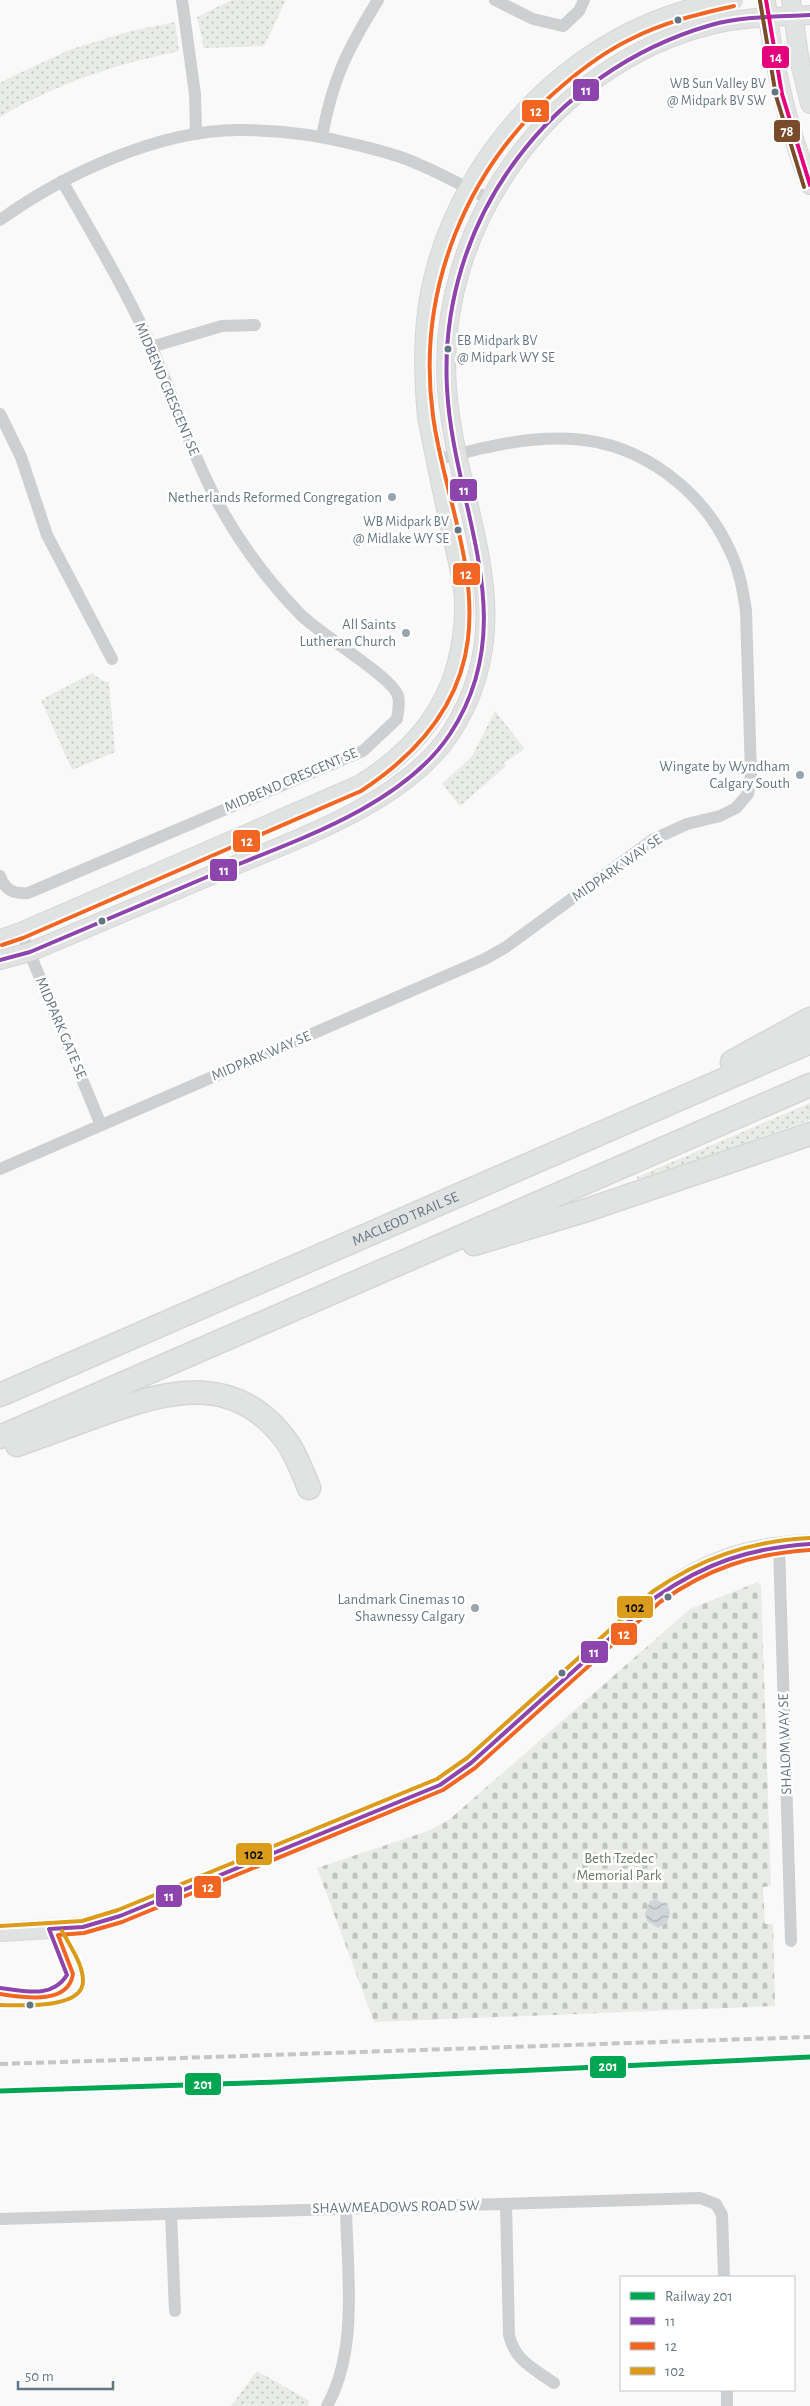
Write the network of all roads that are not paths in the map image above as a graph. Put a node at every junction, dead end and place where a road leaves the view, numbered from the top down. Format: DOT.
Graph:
graph roads {
  1 [pos="182,0"];
  2 [pos="378,0"];
  3 [pos="495,0"];
  4 [pos="584,0"];
  5 [pos="727,0"];
  6 [pos="766,0"];
  7 [pos="798,11"];
  8 [pos="768,18"];
  9 [pos="810,104"];
  10 [pos="196,134"];
  11 [pos="322,136"];
  12 [pos="62,181"];
  13 [pos="810,186"];
  14 [pos="468,189"];
  15 [pos="489,199"];
  16 [pos="0,220"];
  17 [pos="255,325"];
  18 [pos="151,347"];
  19 [pos="0,414"];
  20 [pos="458,454"];
  21 [pos="435,460"];
  22 [pos="112,659"];
  23 [pos="0,876"];
  24 [pos="21,932"];
  25 [pos="0,939"];
  26 [pos="30,952"];
  27 [pos="0,960"];
  28 [pos="810,1019"];
  29 [pos="810,1042"];
  30 [pos="810,1085"];
  31 [pos="102,1125"];
  32 [pos="599,1134"];
  33 [pos="810,1134"];
  34 [pos="0,1169"];
  35 [pos="377,1272"];
  36 [pos="0,1395"];
  37 [pos="0,1437"];
  38 [pos="0,1452"];
  39 [pos="309,1488"];
  40 [pos="810,1544"];
  41 [pos="779,1546"];
  42 [pos="22,1931"];
  43 [pos="0,1932"];
  44 [pos="0,1936"];
  45 [pos="791,1941"];
  46 [pos="506,2204"];
  47 [pos="346,2208"];
  48 [pos="171,2214"];
  49 [pos="0,2219"];
  50 [pos="724,2276"];
  51 [pos="175,2311"];
  52 [pos="554,2383"];
  53 [pos="727,2391"];
  54 [pos="327,2406"];
  55 [pos="728,2406"];
  1 -- 10 [label="street"];
  2 -- 11 [label="street"];
  3 -- 4 [label="street"];
  5 -- 14 [label="street"];
  6 -- 8 [label="street"];
  7 -- 8 [label="street"];
  7 -- 9 [label="street"];
  8 -- 13 [label="street"];
  8 -- 15 [label="street"];
  10 -- 11 [label="street"];
  10 -- 12 [label="street"];
  11 -- 14 [label="street"];
  12 -- 16 [label="street"];
  12 -- 18 [label="street, MIDBEND CRESCENT SE"];
  14 -- 15 [label="street"];
  14 -- 21 [label="street"];
  15 -- 20 [label="street"];
  17 -- 18 [label="street"];
  18 -- 23 [label="street, MIDBEND CRESCENT SE"];
  19 -- 22 [label="street"];
  20 -- 21 [label="street, MIDPARK WAY SE"];
  20 -- 26 [label="street"];
  20 -- 31 [label="street, MIDPARK WAY SE"];
  21 -- 24 [label="street"];
  24 -- 25 [label="street"];
  24 -- 26 [label="street, MIDPARK GATE SE"];
  26 -- 27 [label="street"];
  26 -- 31 [label="street, MIDPARK GATE SE"];
  28 -- 32 [label="highway"];
  29 -- 32 [label="highway, MACLEOD TRAIL SE"];
  30 -- 35 [label="highway"];
  31 -- 34 [label="street, MIDPARK WAY SE"];
  32 -- 36 [label="highway, MACLEOD TRAIL SE"];
  33 -- 35 [label="highway"];
  35 -- 37 [label="highway"];
  38 -- 39 [label="highway"];
  40 -- 41 [label="street"];
  41 -- 42 [label="street"];
  41 -- 45 [label="street, SHALOM WAY SE"];
  42 -- 43 [label="street"];
  42 -- 44 [label="street"];
  46 -- 47 [label="street, SHAWMEADOWS ROAD SW"];
  46 -- 50 [label="street, SHAWMEADOWS ROAD SW"];
  46 -- 52 [label="street"];
  47 -- 48 [label="street, SHAWMEADOWS ROAD SW"];
  47 -- 54 [label="street"];
  48 -- 49 [label="street, SHAWMEADOWS ROAD SW"];
  48 -- 51 [label="street"];
  53 -- 55 [label="street"];
}
